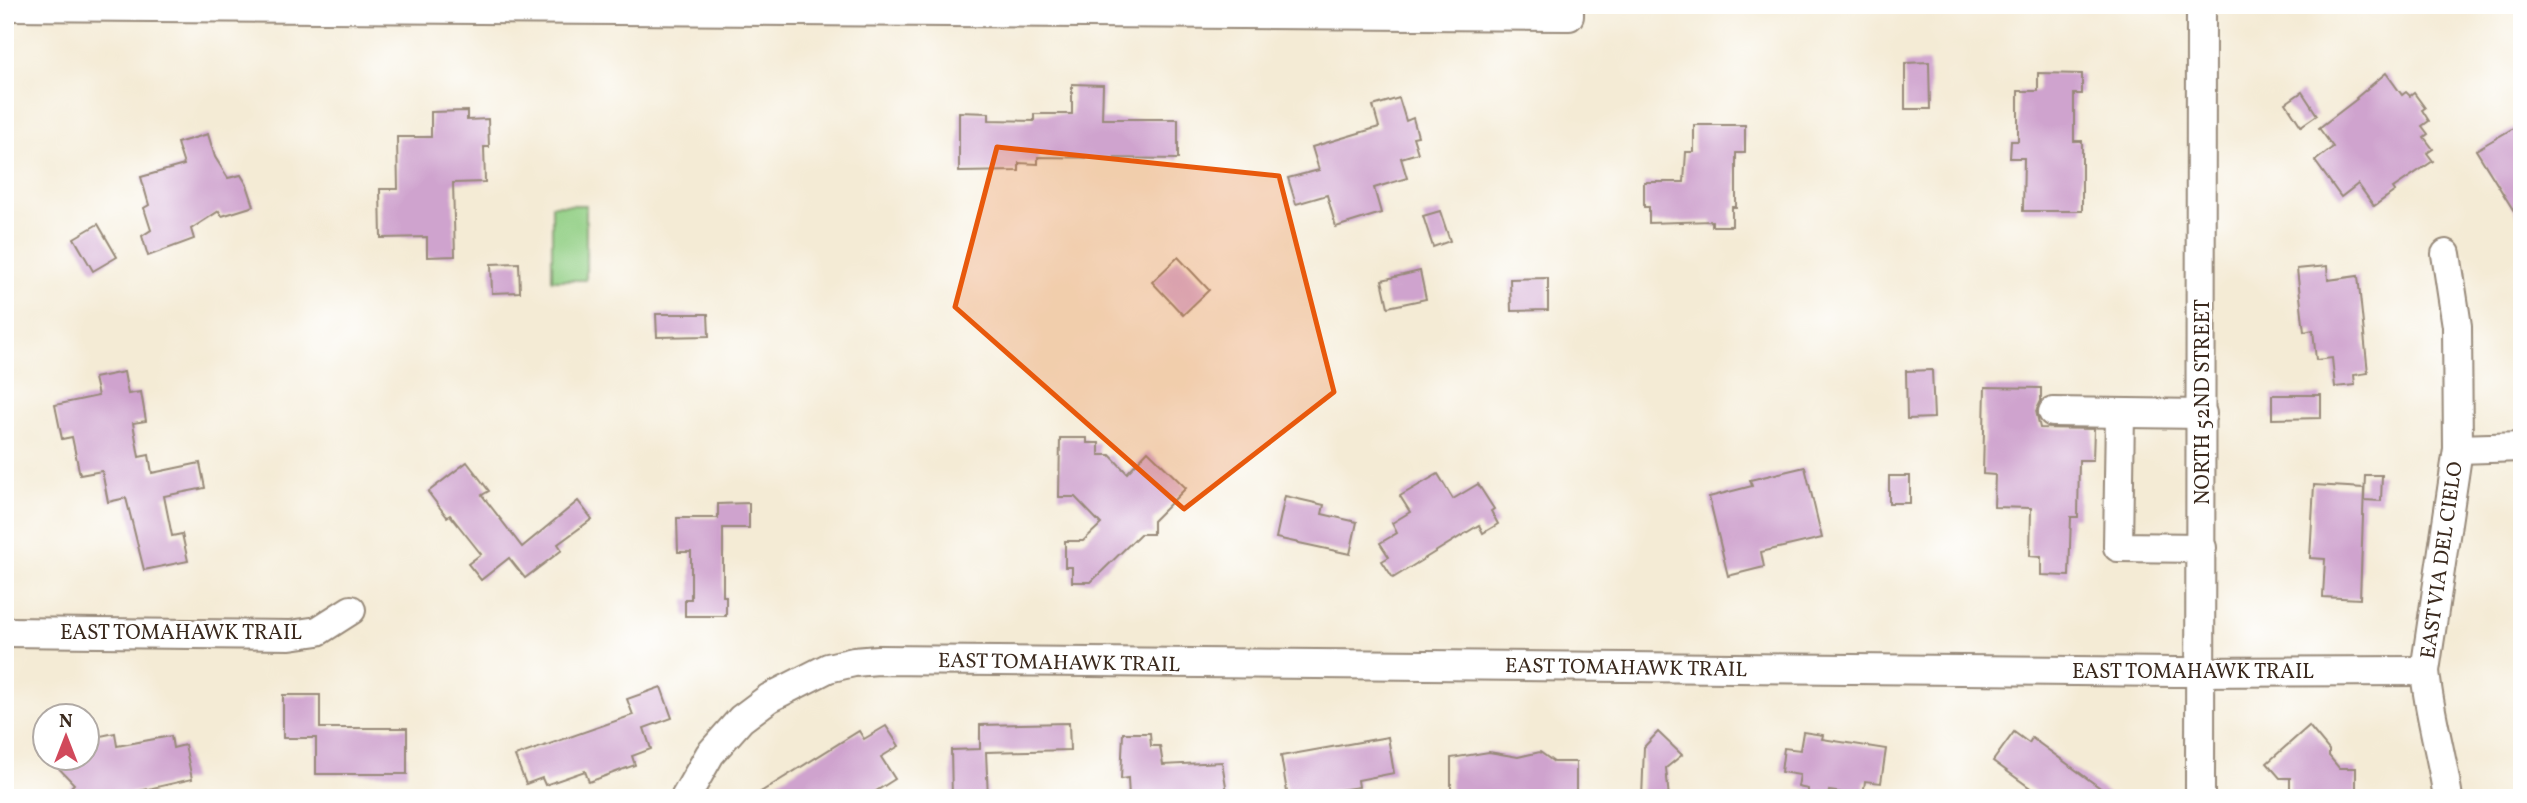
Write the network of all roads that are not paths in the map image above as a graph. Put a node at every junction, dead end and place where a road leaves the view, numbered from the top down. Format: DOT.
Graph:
graph roads {
  1 [pos="2201,5"];
  2 [pos="5,6"];
  3 [pos="1569,11"];
  4 [pos="2446,254"];
  5 [pos="2053,412"];
  6 [pos="2120,413"];
  7 [pos="2202,414"];
  8 [pos="2522,447"];
  9 [pos="2458,449"];
  10 [pos="2202,548"];
  11 [pos="351,610"];
  12 [pos="5,632"];
  13 [pos="2425,671"];
  14 [pos="2202,672"];
  15 [pos="685,798"];
  16 [pos="2200,798"];
  17 [pos="2448,798"];
  1 -- 7 [label="street, NORTH 52ND STREET"];
  2 -- 3 [label="street"];
  4 -- 9 [label="street, EAST VIA DEL CIELO"];
  5 -- 6 [label="street"];
  6 -- 7 [label="street"];
  6 -- 10 [label="street"];
  7 -- 10 [label="street, NORTH 52ND STREET"];
  8 -- 9 [label="street, EAST VIA DEL CIELO"];
  9 -- 13 [label="street, EAST VIA DEL CIELO"];
  10 -- 14 [label="street, NORTH 52ND STREET"];
  11 -- 12 [label="street, EAST TOMAHAWK TRAIL"];
  13 -- 14 [label="street, EAST TOMAHAWK TRAIL"];
  13 -- 17 [label="street, EAST VIA DEL CIELO"];
  14 -- 15 [label="street, EAST TOMAHAWK TRAIL"];
  14 -- 16 [label="street, NORTH 52ND STREET"];
}
